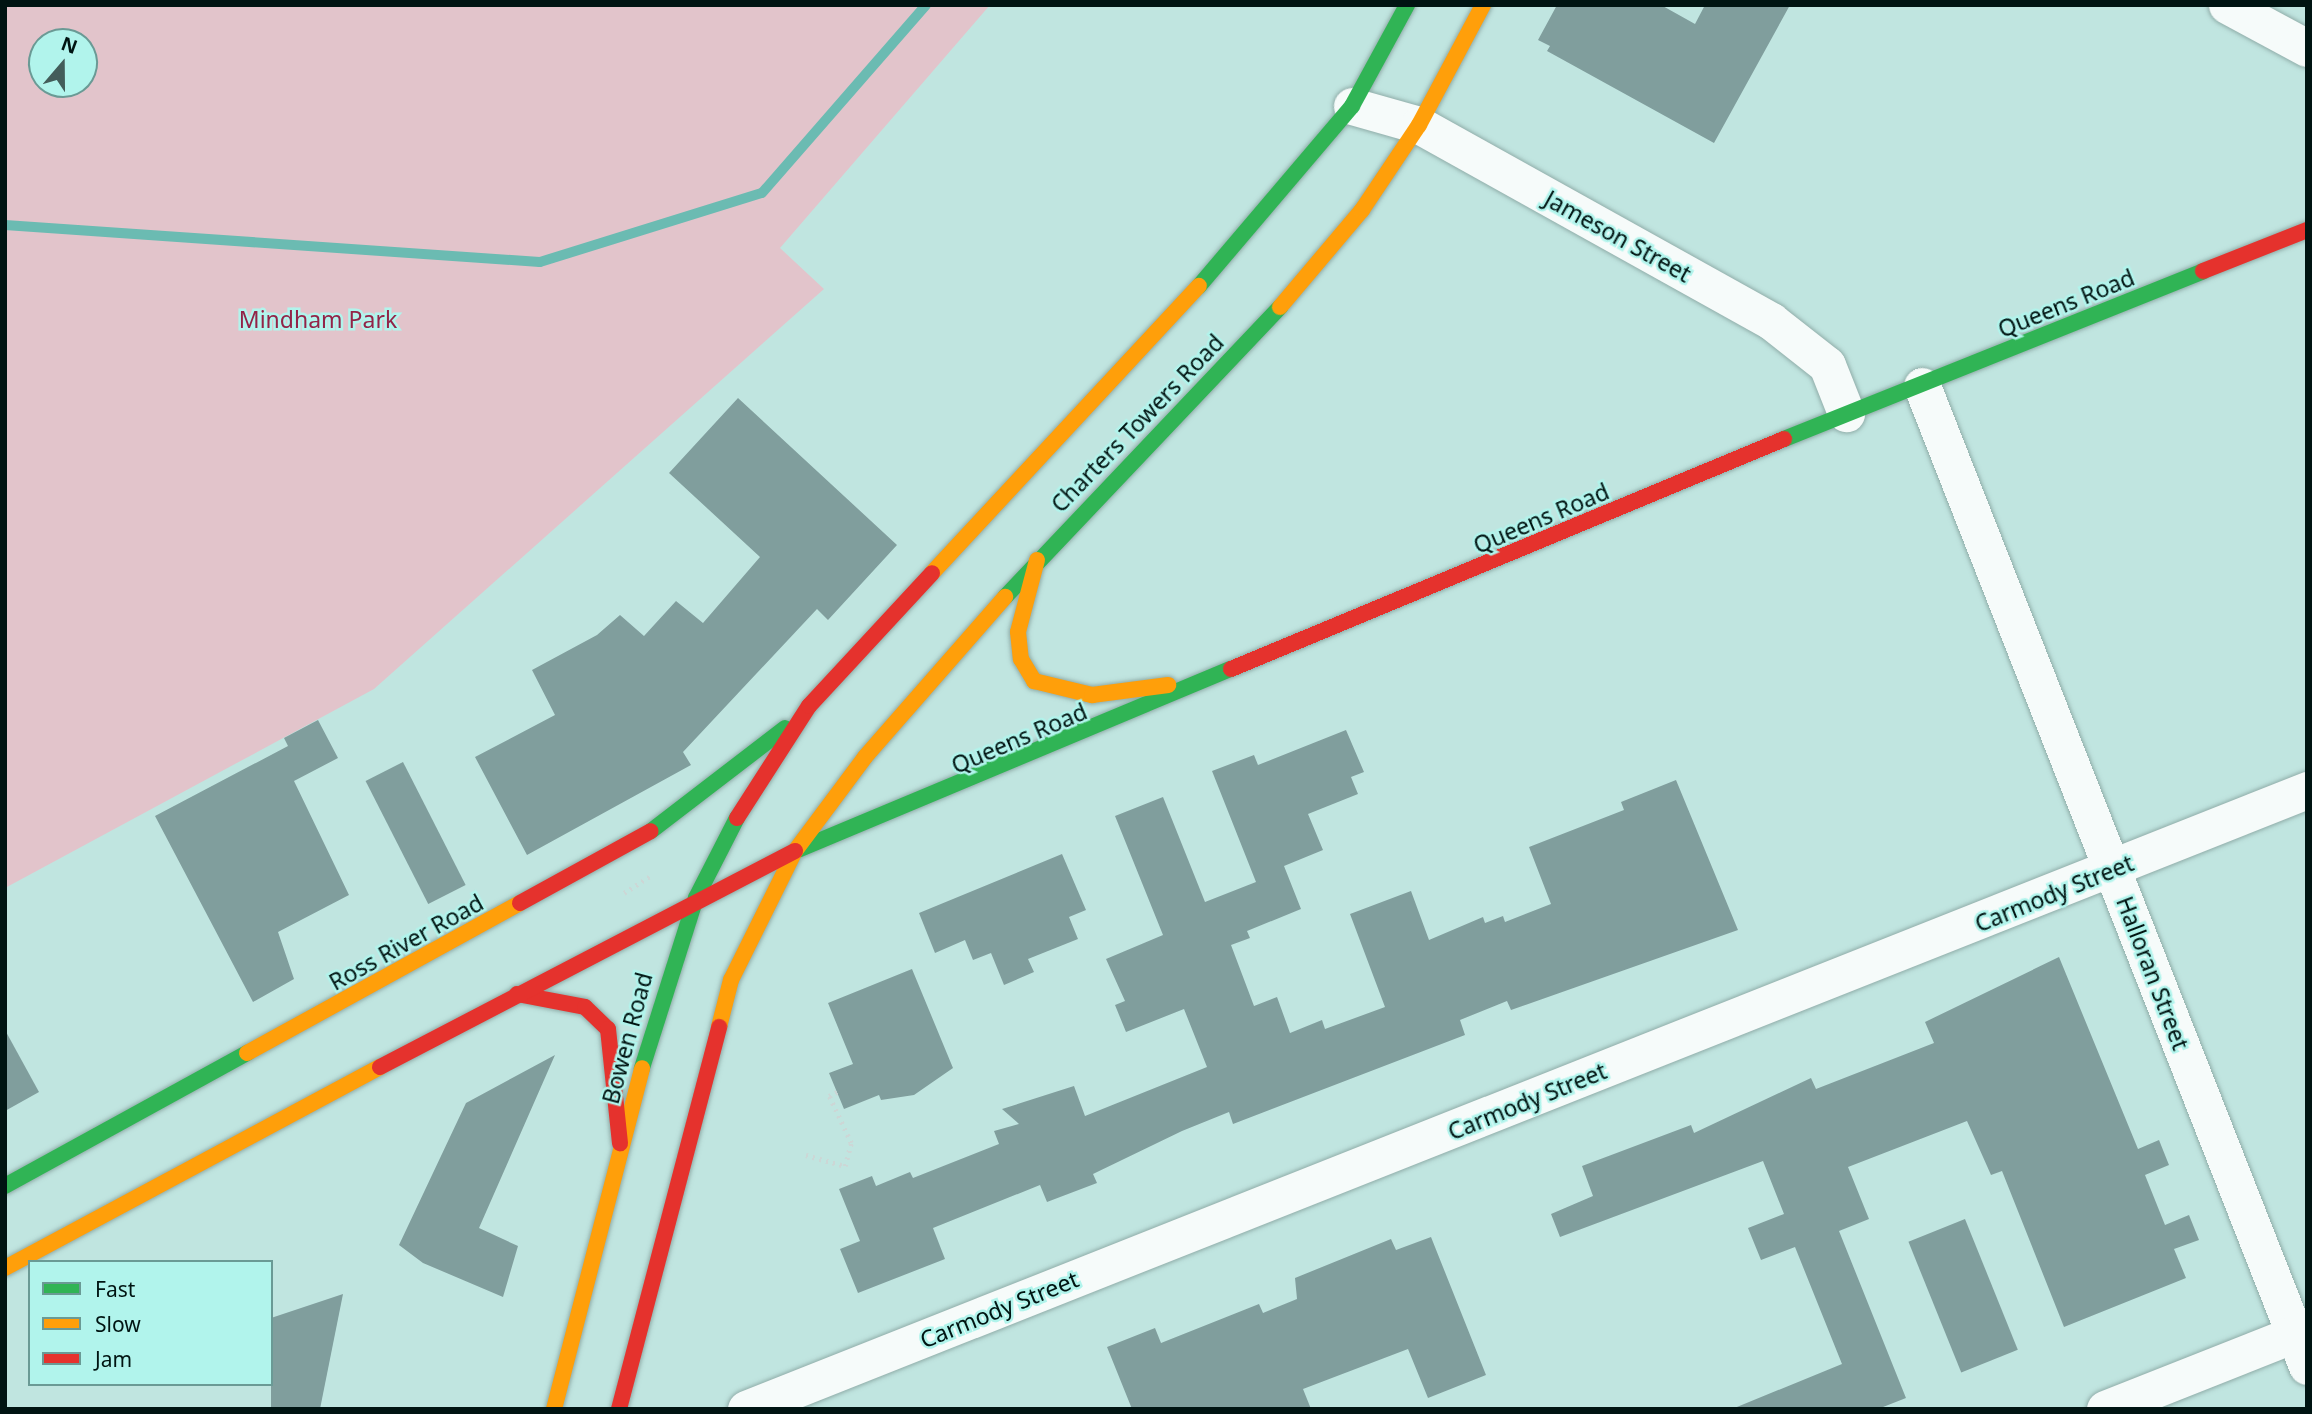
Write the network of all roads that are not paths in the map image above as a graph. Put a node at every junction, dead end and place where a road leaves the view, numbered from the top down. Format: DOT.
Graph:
graph roads {
  1 [pos="1407,5"];
  2 [pos="1483,5"];
  3 [pos="2227,5"];
  4 [pos="2307,48"];
  5 [pos="1352,106"];
  6 [pos="1419,125"];
  7 [pos="2307,230"];
  8 [pos="1922,386"];
  9 [pos="1846,413"];
  10 [pos="1037,561"];
  11 [pos="1225,676"];
  12 [pos="809,706"];
  13 [pos="2307,790"];
  14 [pos="795,851"];
  15 [pos="2113,870"];
  16 [pos="695,898"];
  17 [pos="517,994"];
  18 [pos="620,1148"];
  19 [pos="5,1186"];
  20 [pos="5,1268"];
  21 [pos="2302,1343"];
  22 [pos="554,1409"];
  23 [pos="619,1409"];
  24 [pos="746,1409"];
  25 [pos="2105,1409"];
  1 -- 5 [label="main road, Charters Towers Road"];
  2 -- 6 [label="main road, Charters Towers Road"];
  3 -- 4 [label="street"];
  5 -- 6 [label="street, Jameson Street"];
  5 -- 12 [label="main road, Charters Towers Road"];
  6 -- 9 [label="street, Jameson Street"];
  6 -- 10 [label="main road, Charters Towers Road"];
  7 -- 8 [label="main road, Queens Road"];
  8 -- 9 [label="main road, Queens Road"];
  8 -- 15 [label="street, Halloran Street"];
  9 -- 11 [label="main road, Queens Road"];
  10 -- 11 [label="main road"];
  10 -- 14 [label="main road, Charters Towers Road"];
  11 -- 14 [label="main road, Queens Road"];
  12 -- 16 [label="main road, Bowen Road"];
  12 -- 19 [label="main road, Ross River Road"];
  13 -- 15 [label="street, Carmody Street"];
  14 -- 16 [label="main road"];
  14 -- 23 [label="main road"];
  15 -- 21 [label="street, Halloran Street"];
  15 -- 24 [label="street, Carmody Street"];
  16 -- 17 [label="main road"];
  16 -- 18 [label="main road, Bowen Road"];
  17 -- 18 [label="main road"];
  17 -- 20 [label="main road"];
  18 -- 22 [label="main road, Bowen Road"];
  21 -- 25 [label="street"];
}
